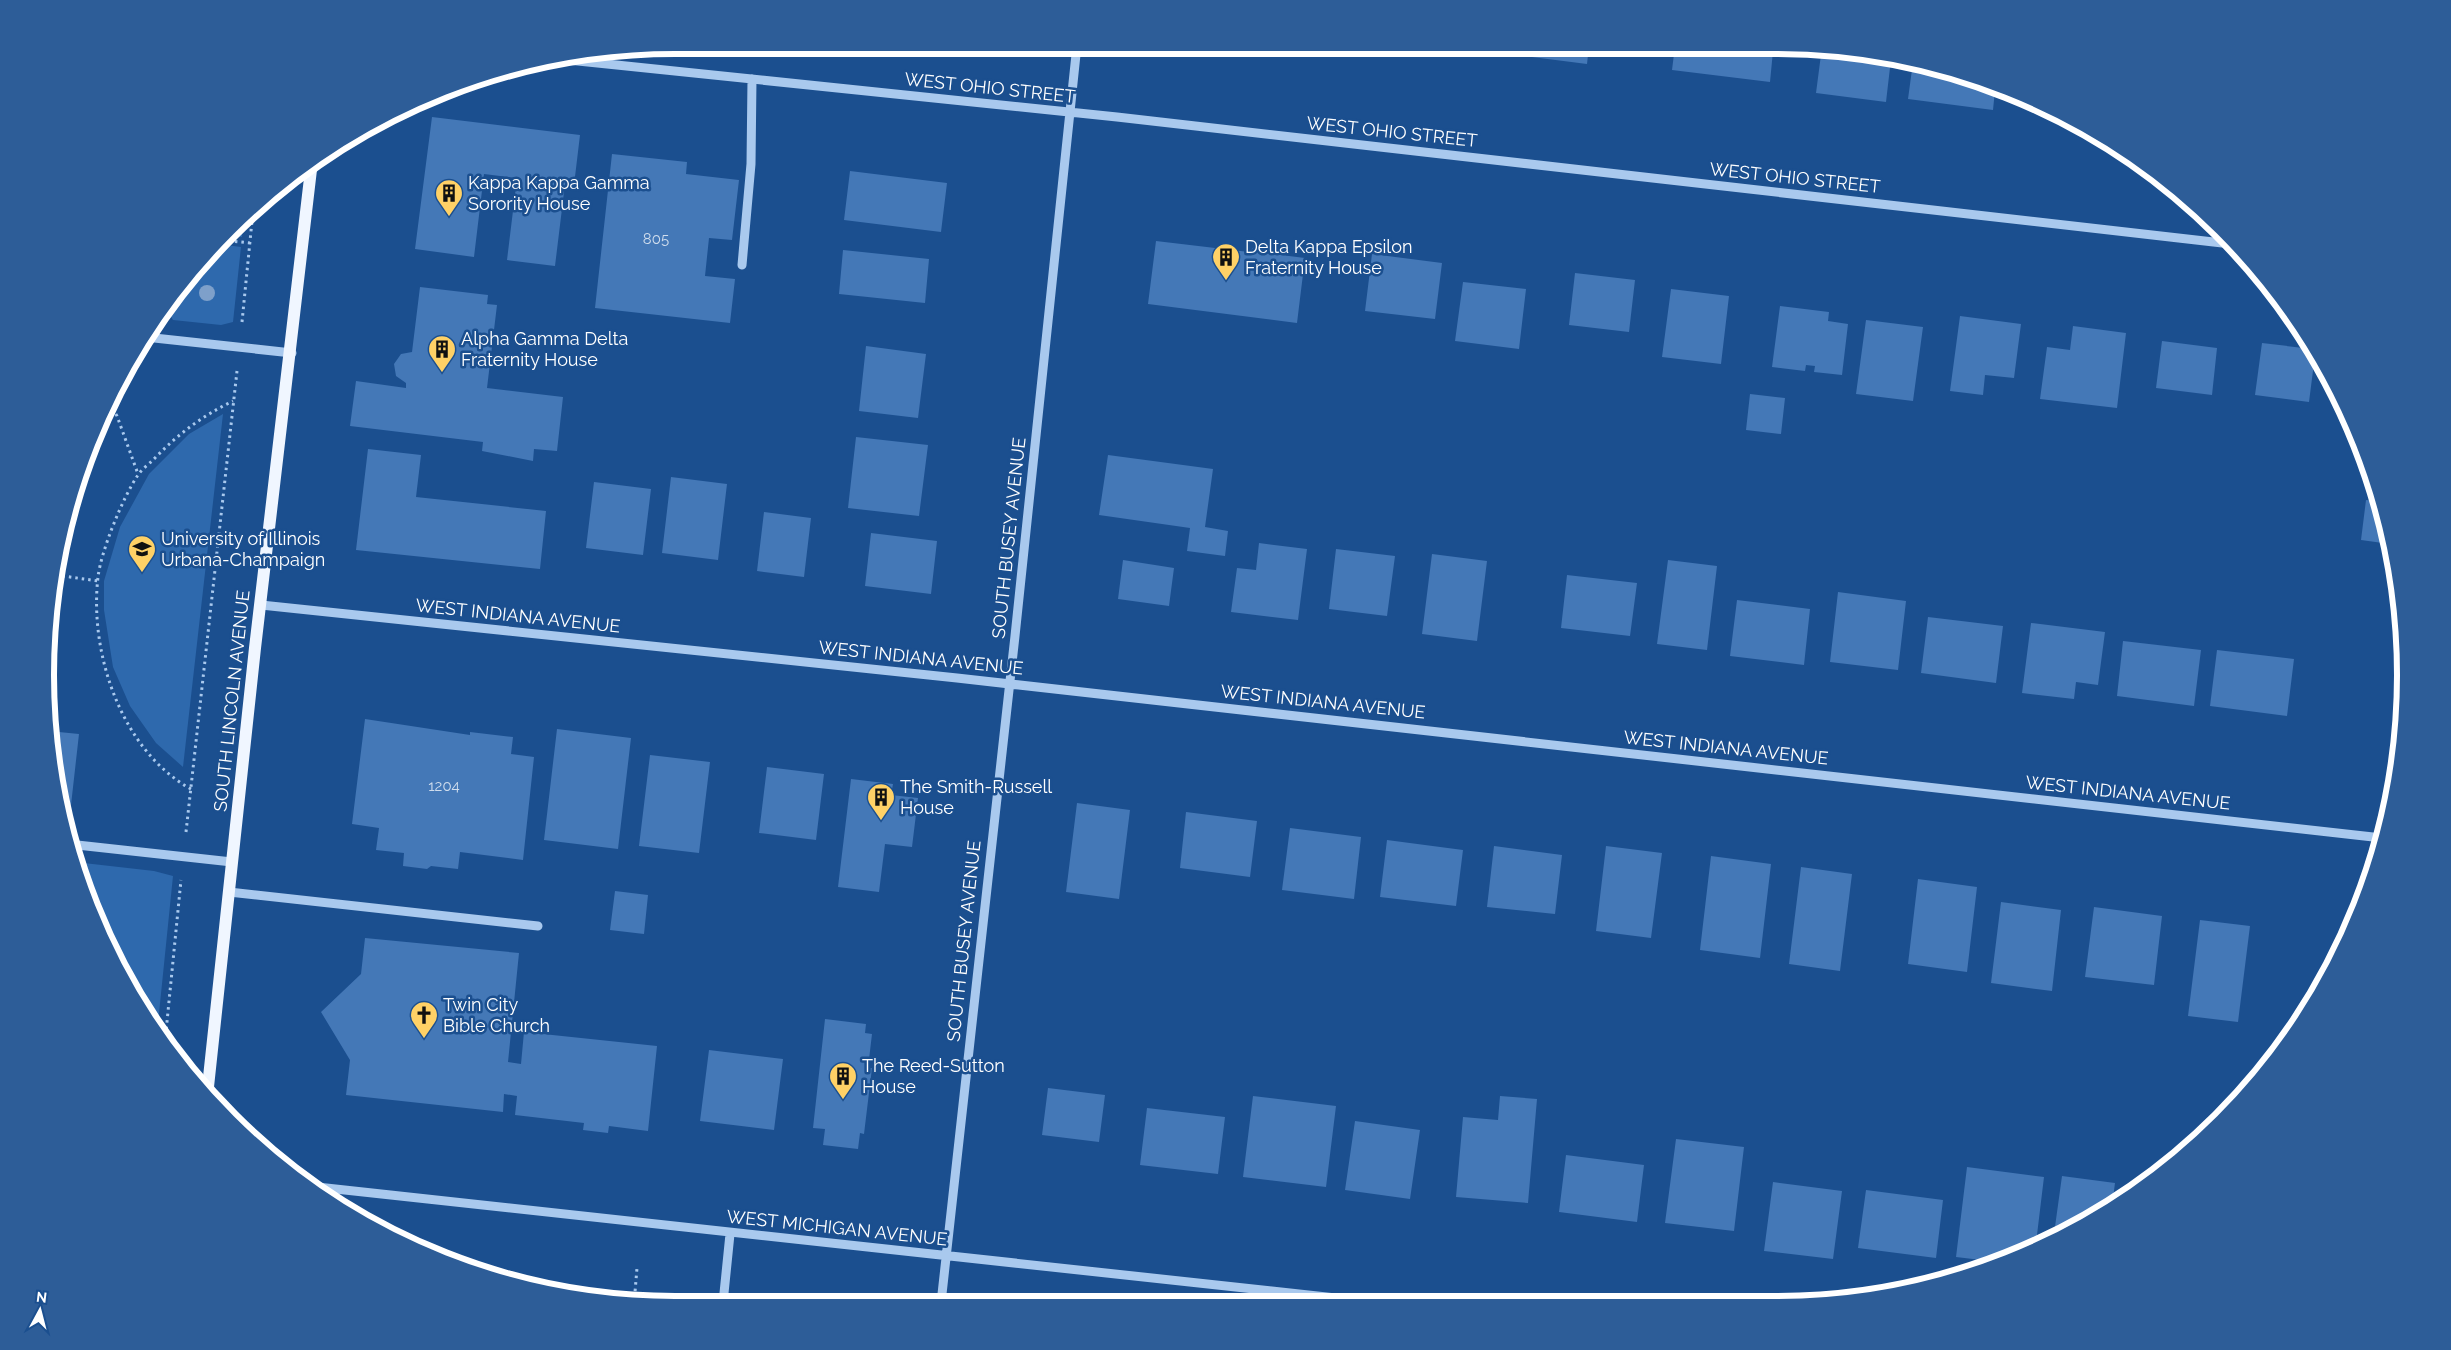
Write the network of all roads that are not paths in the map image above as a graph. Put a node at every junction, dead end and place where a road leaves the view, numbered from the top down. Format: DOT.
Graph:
graph roads {
  1 [pos="1076,54"];
  2 [pos="581,61"];
  3 [pos="752,79"];
  4 [pos="1070,113"];
  5 [pos="311,172"];
  6 [pos="2222,243"];
  7 [pos="742,265"];
  8 [pos="153,338"];
  9 [pos="292,353"];
  10 [pos="261,605"];
  11 [pos="1008,684"];
  12 [pos="2376,837"];
  13 [pos="78,845"];
  14 [pos="232,862"];
  15 [pos="229,892"];
  16 [pos="538,926"];
  17 [pos="208,1085"];
  18 [pos="324,1188"];
  19 [pos="730,1234"];
  20 [pos="946,1255"];
  21 [pos="724,1296"];
  22 [pos="942,1296"];
  23 [pos="1318,1296"];
  1 -- 4 [label="street, SOUTH BUSEY AVENUE"];
  2 -- 3 [label="street, WEST OHIO STREET"];
  3 -- 4 [label="street, WEST OHIO STREET"];
  3 -- 7 [label="street"];
  4 -- 6 [label="street, WEST OHIO STREET"];
  4 -- 11 [label="street, SOUTH BUSEY AVENUE"];
  5 -- 9 [label="main road, SOUTH LINCOLN AVENUE"];
  8 -- 9 [label="street"];
  9 -- 10 [label="main road, SOUTH LINCOLN AVENUE"];
  10 -- 11 [label="street, WEST INDIANA AVENUE"];
  10 -- 14 [label="main road, SOUTH LINCOLN AVENUE"];
  11 -- 12 [label="street, WEST INDIANA AVENUE"];
  11 -- 20 [label="street, SOUTH BUSEY AVENUE"];
  13 -- 14 [label="street"];
  14 -- 15 [label="main road, SOUTH LINCOLN AVENUE"];
  15 -- 16 [label="street"];
  15 -- 17 [label="main road, SOUTH LINCOLN AVENUE"];
  18 -- 19 [label="street, WEST MICHIGAN AVENUE"];
  19 -- 20 [label="street, WEST MICHIGAN AVENUE"];
  19 -- 21 [label="street"];
  20 -- 22 [label="street, SOUTH BUSEY AVENUE"];
  20 -- 23 [label="street, WEST MICHIGAN AVENUE"];
}
